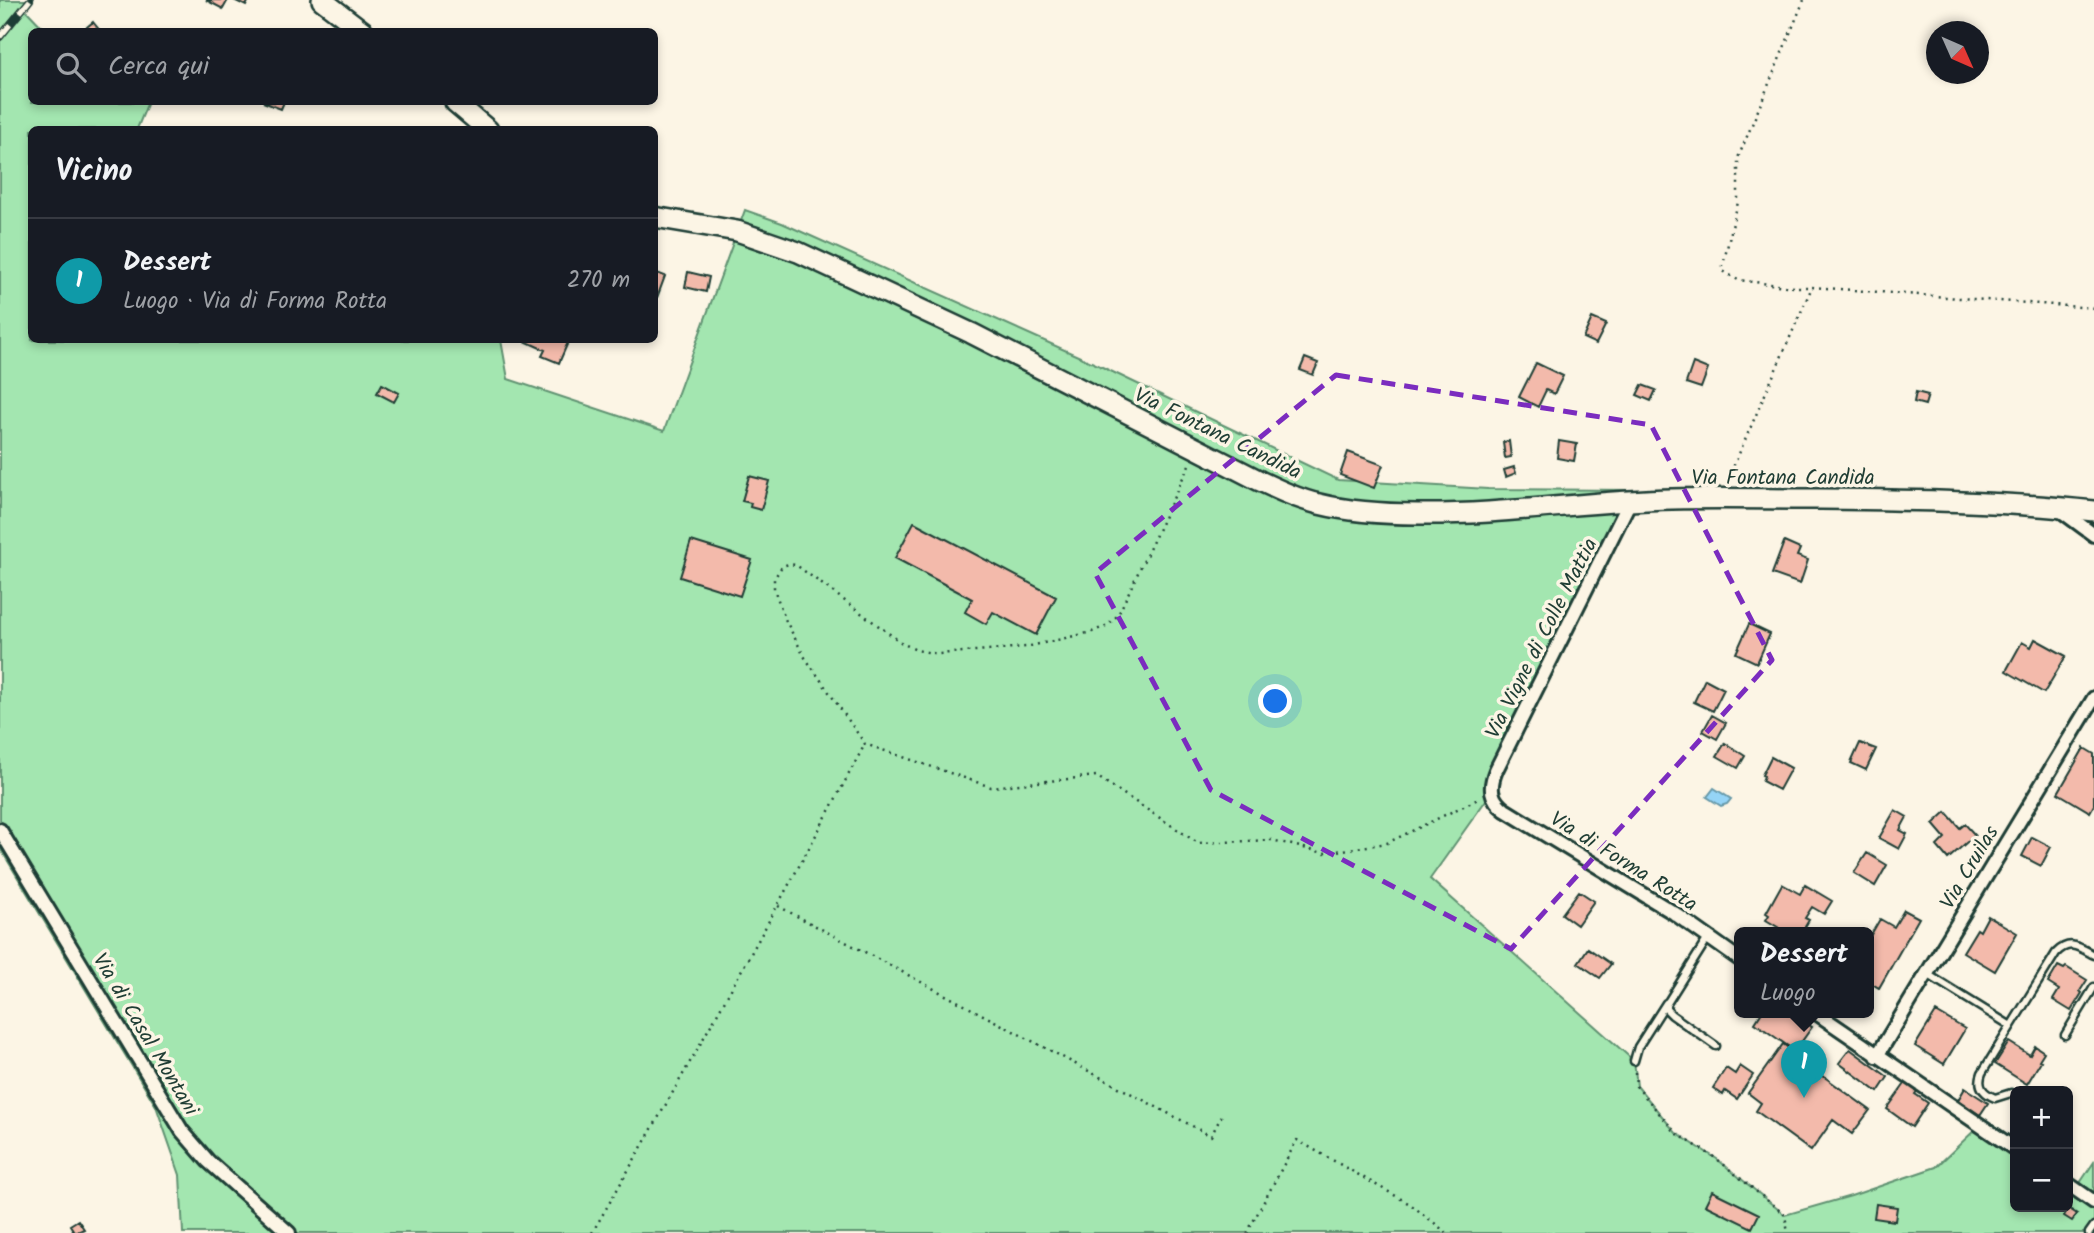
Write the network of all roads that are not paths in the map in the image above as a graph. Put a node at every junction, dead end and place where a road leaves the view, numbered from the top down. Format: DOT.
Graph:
graph roads {
  1 [pos="322,0"];
  2 [pos="359,28"];
  3 [pos="459,105"];
  4 [pos="483,126"];
  5 [pos="658,218"];
  6 [pos="1630,501"];
  7 [pos="2055,507"];
  8 [pos="2094,511"];
  9 [pos="2094,535"];
  10 [pos="2094,698"];
  11 [pos="1491,793"];
  12 [pos="0,830"];
  13 [pos="1708,937"];
  14 [pos="1734,955"];
  15 [pos="2094,955"];
  16 [pos="1927,974"];
  17 [pos="2094,987"];
  18 [pos="1667,1001"];
  19 [pos="1823,1018"];
  20 [pos="2011,1026"];
  21 [pos="2065,1035"];
  22 [pos="1716,1046"];
  23 [pos="1877,1056"];
  24 [pos="1634,1061"];
  25 [pos="2010,1094"];
  26 [pos="2010,1146"];
  27 [pos="2073,1187"];
  28 [pos="2094,1202"];
  29 [pos="2094,1226"];
  30 [pos="289,1233"];
  31 [pos="2089,1233"];
  1 -- 2 [label="main road"];
  3 -- 4 [label="main road"];
  5 -- 6 [label="main road, Via Fontana Candida"];
  6 -- 7 [label="main road, Via Fontana Candida"];
  6 -- 11 [label="street, Via Vigne di Colle Mattia"];
  7 -- 8 [label="main road, Via Fontana Candida"];
  7 -- 9 [label="street"];
  10 -- 16 [label="street, Via Cruilas"];
  11 -- 13 [label="street, Via di Forma Rotta"];
  12 -- 30 [label="street, Via di Casal Montani"];
  13 -- 14 [label="street, Via di Forma Rotta"];
  13 -- 18 [label="lane"];
  15 -- 20 [label="lane"];
  16 -- 20 [label="lane"];
  16 -- 23 [label="street, Via Cruilas"];
  17 -- 21 [label="lane"];
  18 -- 22 [label="lane"];
  18 -- 24 [label="lane"];
  19 -- 23 [label="street"];
  20 -- 25 [label="lane"];
  23 -- 26 [label="street"];
  27 -- 28 [label="street"];
  29 -- 31 [label="lane"];
}
